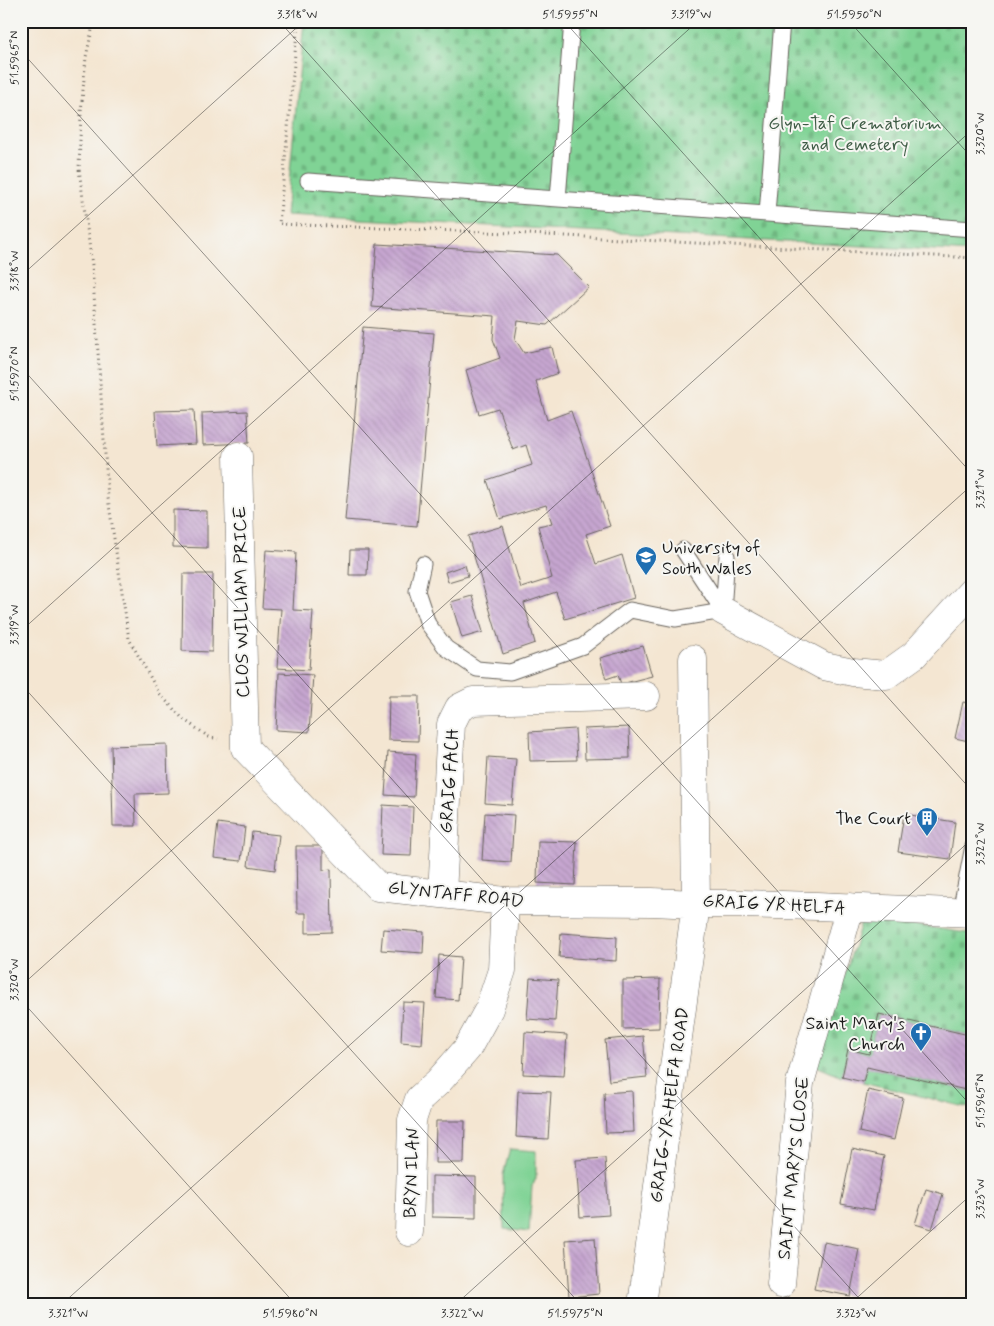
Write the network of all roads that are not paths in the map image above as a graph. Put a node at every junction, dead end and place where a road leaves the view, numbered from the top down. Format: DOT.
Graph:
graph roads {
  1 [pos="572,21"];
  2 [pos="782,21"];
  3 [pos="308,180"];
  4 [pos="558,199"];
  5 [pos="767,214"];
  6 [pos="973,229"];
  7 [pos="238,456"];
  8 [pos="684,550"];
  9 [pos="728,556"];
  10 [pos="423,564"];
  11 [pos="973,590"];
  12 [pos="724,611"];
  13 [pos="693,659"];
  14 [pos="646,696"];
  15 [pos="245,748"];
  16 [pos="973,846"];
  17 [pos="442,894"];
  18 [pos="505,902"];
  19 [pos="696,904"];
  20 [pos="850,907"];
  21 [pos="967,912"];
  22 [pos="409,1232"];
  23 [pos="781,1284"];
  24 [pos="642,1305"];
  1 -- 4 [label="lane"];
  2 -- 5 [label="lane"];
  3 -- 4 [label="lane"];
  4 -- 5 [label="lane"];
  5 -- 6 [label="lane"];
  7 -- 15 [label="street, CLOS WILLIAM PRICE"];
  8 -- 12 [label="lane"];
  9 -- 12 [label="lane"];
  10 -- 12 [label="lane"];
  11 -- 12 [label="street"];
  13 -- 19 [label="street, GRAIG YR HELFA"];
  14 -- 17 [label="street, GRAIG FACH"];
  15 -- 17 [label="street, GLYNTAFF ROAD"];
  16 -- 21 [label="lane"];
  17 -- 18 [label="street, GLYNTAFF ROAD"];
  18 -- 19 [label="street, GLYNTAFF ROAD"];
  18 -- 22 [label="street, BRYN ILAN"];
  19 -- 20 [label="street, GRAIG YR HELFA"];
  19 -- 24 [label="street, GRAIG-YR-HELFA ROAD"];
  20 -- 21 [label="street, GRAIG YR HELFA"];
  20 -- 23 [label="street, SAINT MARY'S CLOSE"];
}
